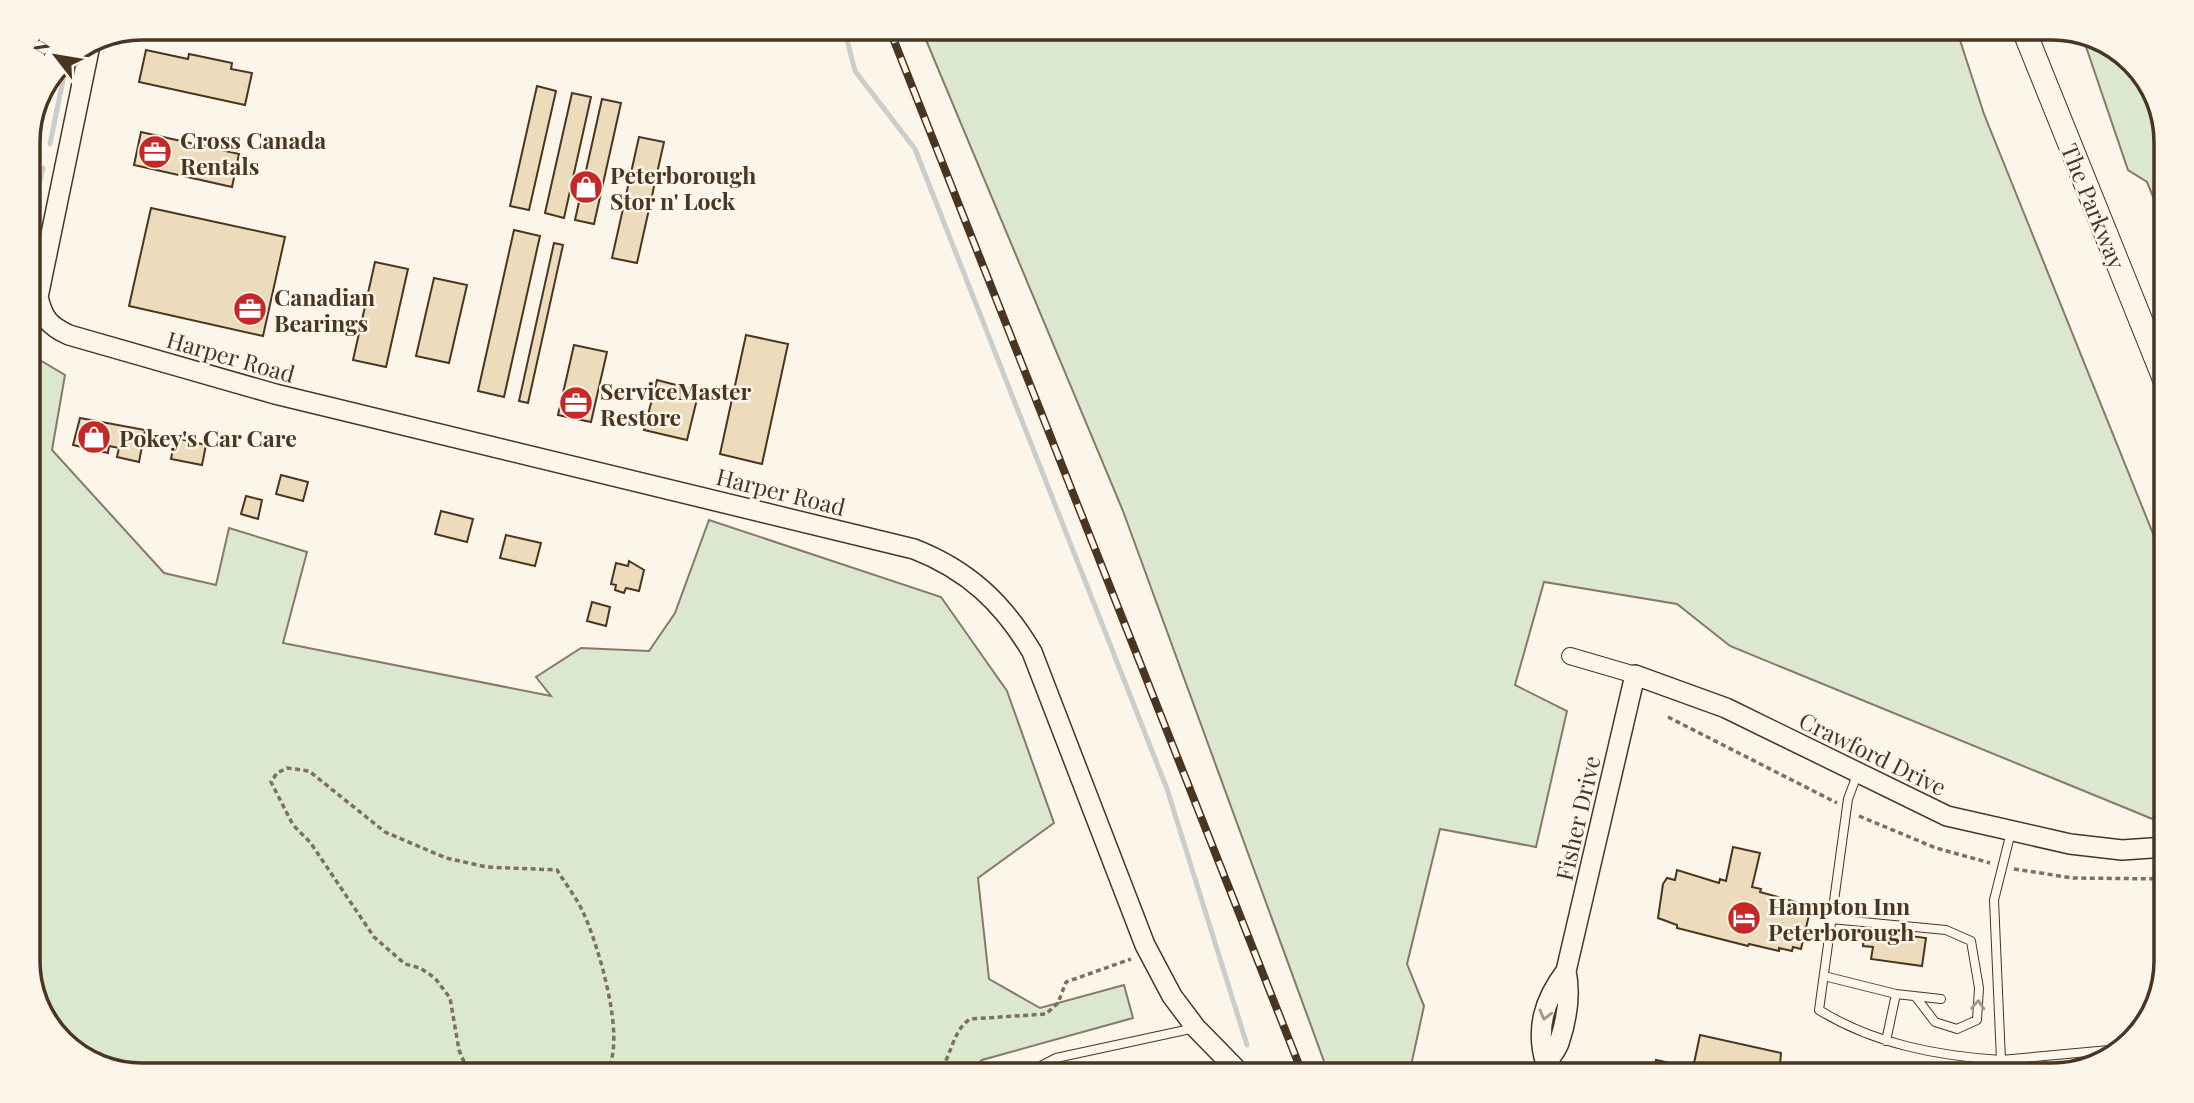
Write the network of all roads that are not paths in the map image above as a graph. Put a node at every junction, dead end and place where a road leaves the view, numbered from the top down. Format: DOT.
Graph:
graph roads {
  1 [pos="2028,40"];
  2 [pos="81,91"];
  3 [pos="40,287"];
  4 [pos="40,306"];
  5 [pos="2154,353"];
  6 [pos="1570,656"];
  7 [pos="1634,675"];
  8 [pos="1857,775"];
  9 [pos="2011,832"];
  10 [pos="2154,848"];
  11 [pos="1831,919"];
  12 [pos="1824,976"];
  13 [pos="1896,994"];
  14 [pos="1915,996"];
  15 [pos="1941,999"];
  16 [pos="1196,1028"];
  17 [pos="1886,1041"];
  18 [pos="2099,1051"];
  19 [pos="2001,1060"];
  20 [pos="1046,1063"];
  21 [pos="1230,1063"];
  22 [pos="1548,1063"];
  1 -- 5 [label="main road, The Parkway"];
  2 -- 3 [label="street, Harper Road"];
  4 -- 16 [label="street, Harper Road"];
  6 -- 7 [label="street, Crawford Drive"];
  7 -- 8 [label="street, Crawford Drive"];
  7 -- 22 [label="street, Fisher Drive"];
  8 -- 9 [label="street, Crawford Drive"];
  8 -- 11 [label="lane"];
  9 -- 10 [label="street, Crawford Drive"];
  9 -- 19 [label="lane"];
  11 -- 12 [label="lane"];
  14 -- 11 [label="lane, one-way"];
  12 -- 13 [label="lane"];
  12 -- 17 [label="lane"];
  13 -- 14 [label="lane"];
  13 -- 17 [label="lane"];
  14 -- 15 [label="lane"];
  16 -- 20 [label="lane"];
  16 -- 21 [label="street, Harper Road"];
  17 -- 19 [label="lane"];
  18 -- 19 [label="lane"];
}
